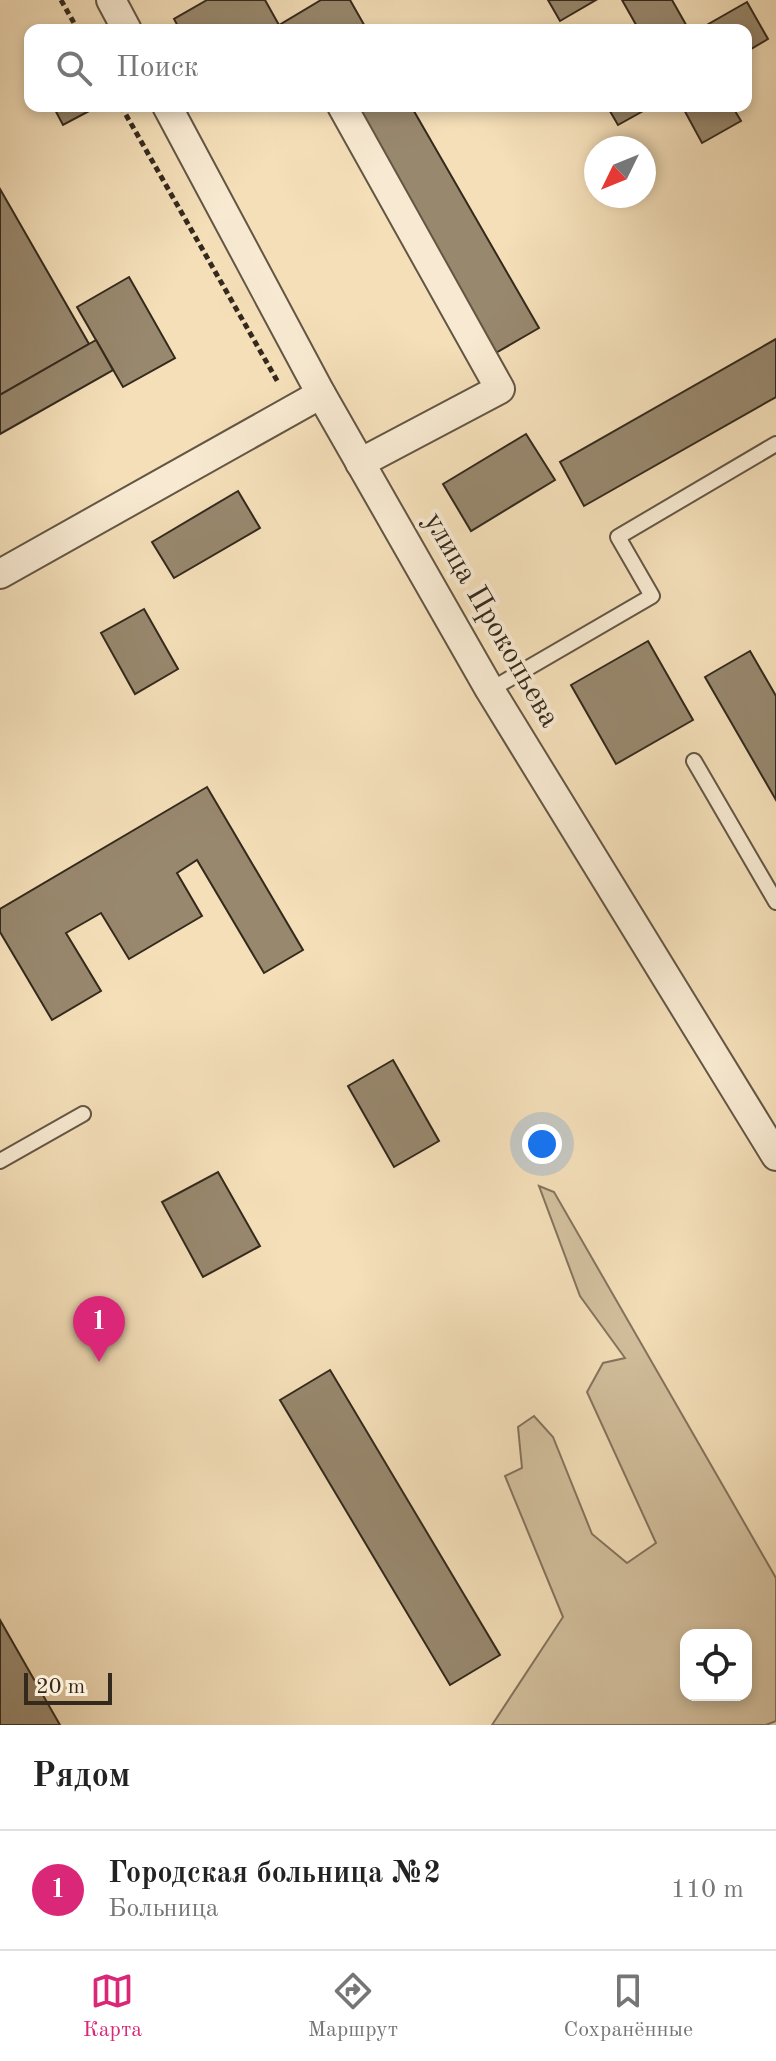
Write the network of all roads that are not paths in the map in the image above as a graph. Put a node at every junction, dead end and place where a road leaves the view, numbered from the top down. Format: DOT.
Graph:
graph roads {
  1 [pos="111,0"];
  2 [pos="124,24"];
  3 [pos="170,112"];
  4 [pos="345,112"];
  5 [pos="321,394"];
  6 [pos="776,444"];
  7 [pos="360,463"];
  8 [pos="0,574"];
  9 [pos="490,690"];
  10 [pos="694,761"];
  11 [pos="776,902"];
  12 [pos="83,1114"];
  13 [pos="776,1156"];
  14 [pos="0,1161"];
  1 -- 2 [label="street"];
  3 -- 5 [label="street, улица Прокопьева"];
  4 -- 7 [label="street"];
  5 -- 7 [label="street, улица Прокопьева"];
  5 -- 8 [label="street"];
  6 -- 9 [label="lane"];
  7 -- 9 [label="street, улица Прокопьева"];
  9 -- 13 [label="street, улица Прокопьева"];
  10 -- 11 [label="lane"];
  12 -- 14 [label="lane"];
}
